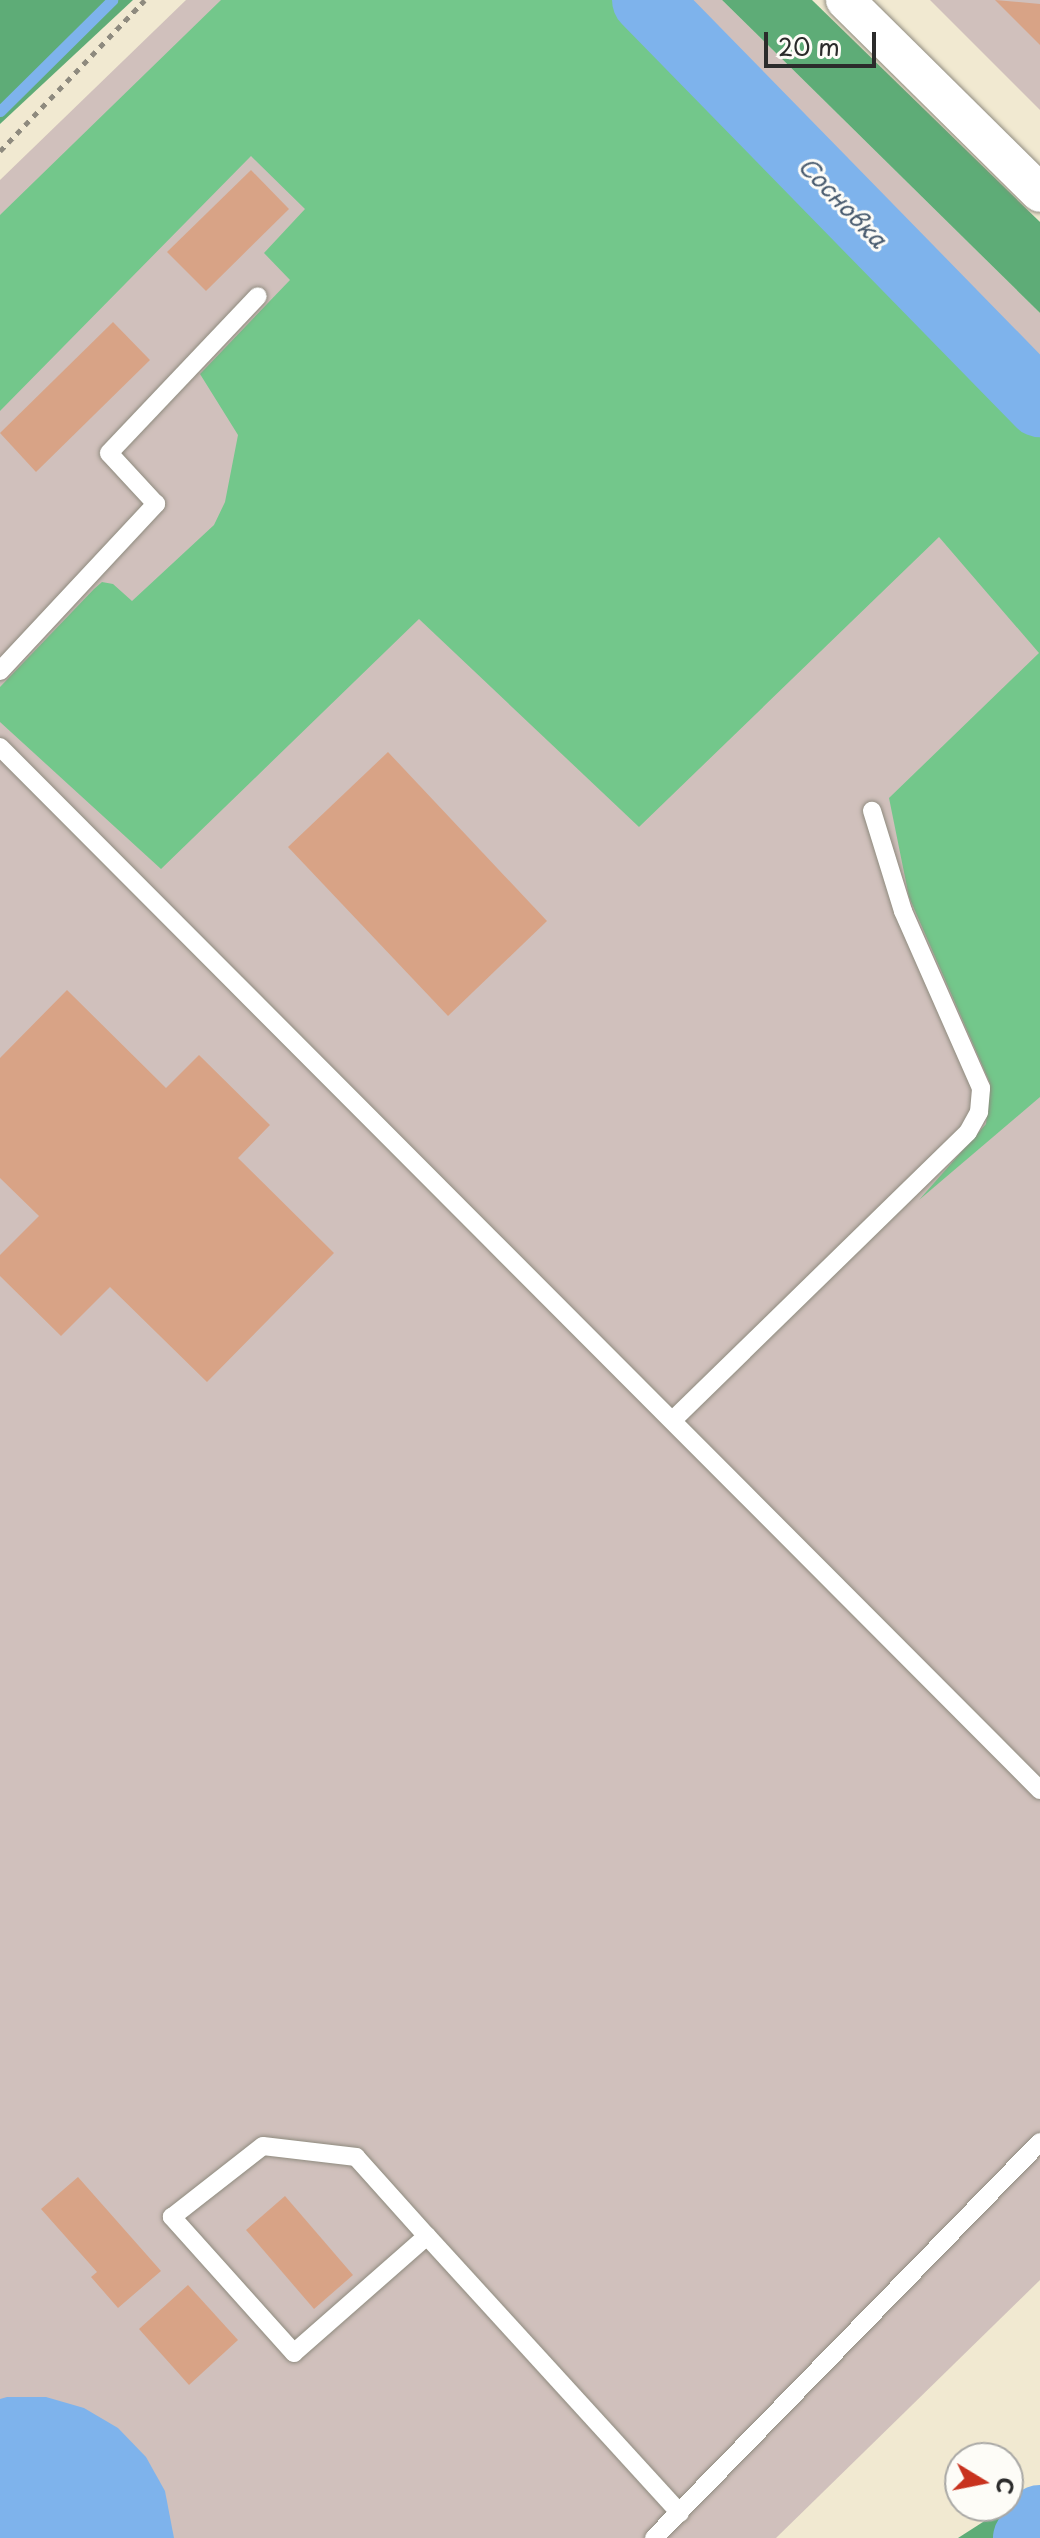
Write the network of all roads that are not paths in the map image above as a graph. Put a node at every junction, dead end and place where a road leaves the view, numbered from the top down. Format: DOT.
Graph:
graph roads {
  1 [pos="845,0"];
  2 [pos="1040,193"];
  3 [pos="258,296"];
  4 [pos="0,671"];
  5 [pos="0,747"];
  6 [pos="872,811"];
  7 [pos="675,1418"];
  8 [pos="1040,1790"];
  9 [pos="1040,2142"];
  10 [pos="427,2236"];
  11 [pos="680,2513"];
  12 [pos="654,2538"];
  1 -- 2 [label="street"];
  3 -- 4 [label="lane"];
  5 -- 7 [label="lane"];
  6 -- 7 [label="lane"];
  7 -- 8 [label="lane"];
  9 -- 11 [label="lane"];
  10 -- 10 [label="lane"];
  10 -- 11 [label="lane"];
  11 -- 12 [label="lane"];
}
